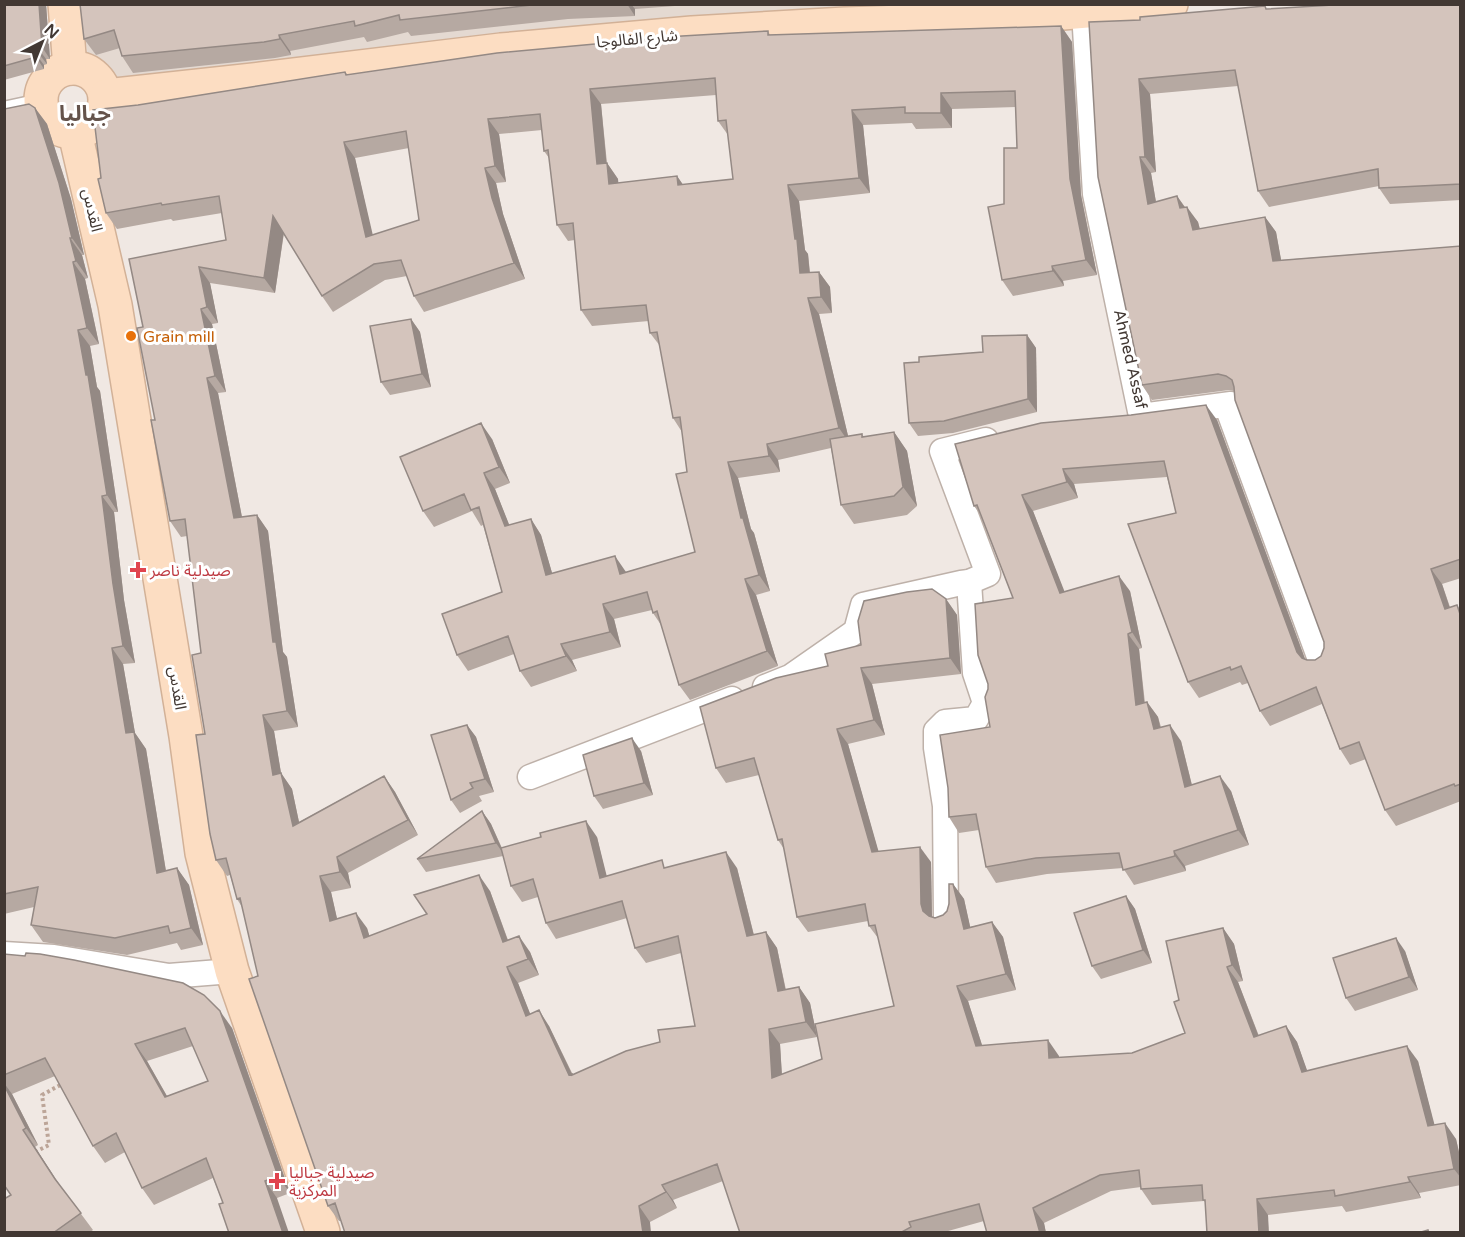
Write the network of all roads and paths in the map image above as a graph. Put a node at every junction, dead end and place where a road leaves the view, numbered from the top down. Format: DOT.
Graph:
graph roads {
  1 [pos="65,4"];
  2 [pos="1171,4"];
  3 [pos="1084,12"];
  4 [pos="70,68"];
  5 [pos="106,96"];
  6 [pos="41,106"];
  7 [pos="4,114"];
  8 [pos="75,133"];
  9 [pos="1006,434"];
  10 [pos="969,582"];
  11 [pos="1321,662"];
  12 [pos="530,777"];
  13 [pos="945,919"];
  14 [pos="4,954"];
  15 [pos="232,971"];
  16 [pos="68,1081"];
  17 [pos="31,1154"];
  18 [pos="323,1233"];
  1 -- 4 [label="main road"];
  2 -- 3 [label="main road, شارع الفالوجا"];
  3 -- 5 [label="main road, شارع الفالوجا"];
  3 -- 11 [label="street, Ahmed Assaf"];
  4 -- 5 [label="main road"];
  4 -- 6 [label="main road"];
  5 -- 8 [label="main road"];
  6 -- 7 [label="street"];
  6 -- 8 [label="main road"];
  8 -- 15 [label="main road, القدس"];
  9 -- 10 [label="street"];
  10 -- 12 [label="street"];
  10 -- 13 [label="street"];
  14 -- 15 [label="street"];
  15 -- 18 [label="main road, القدس"];
  16 -- 17 [label="path"];
}
